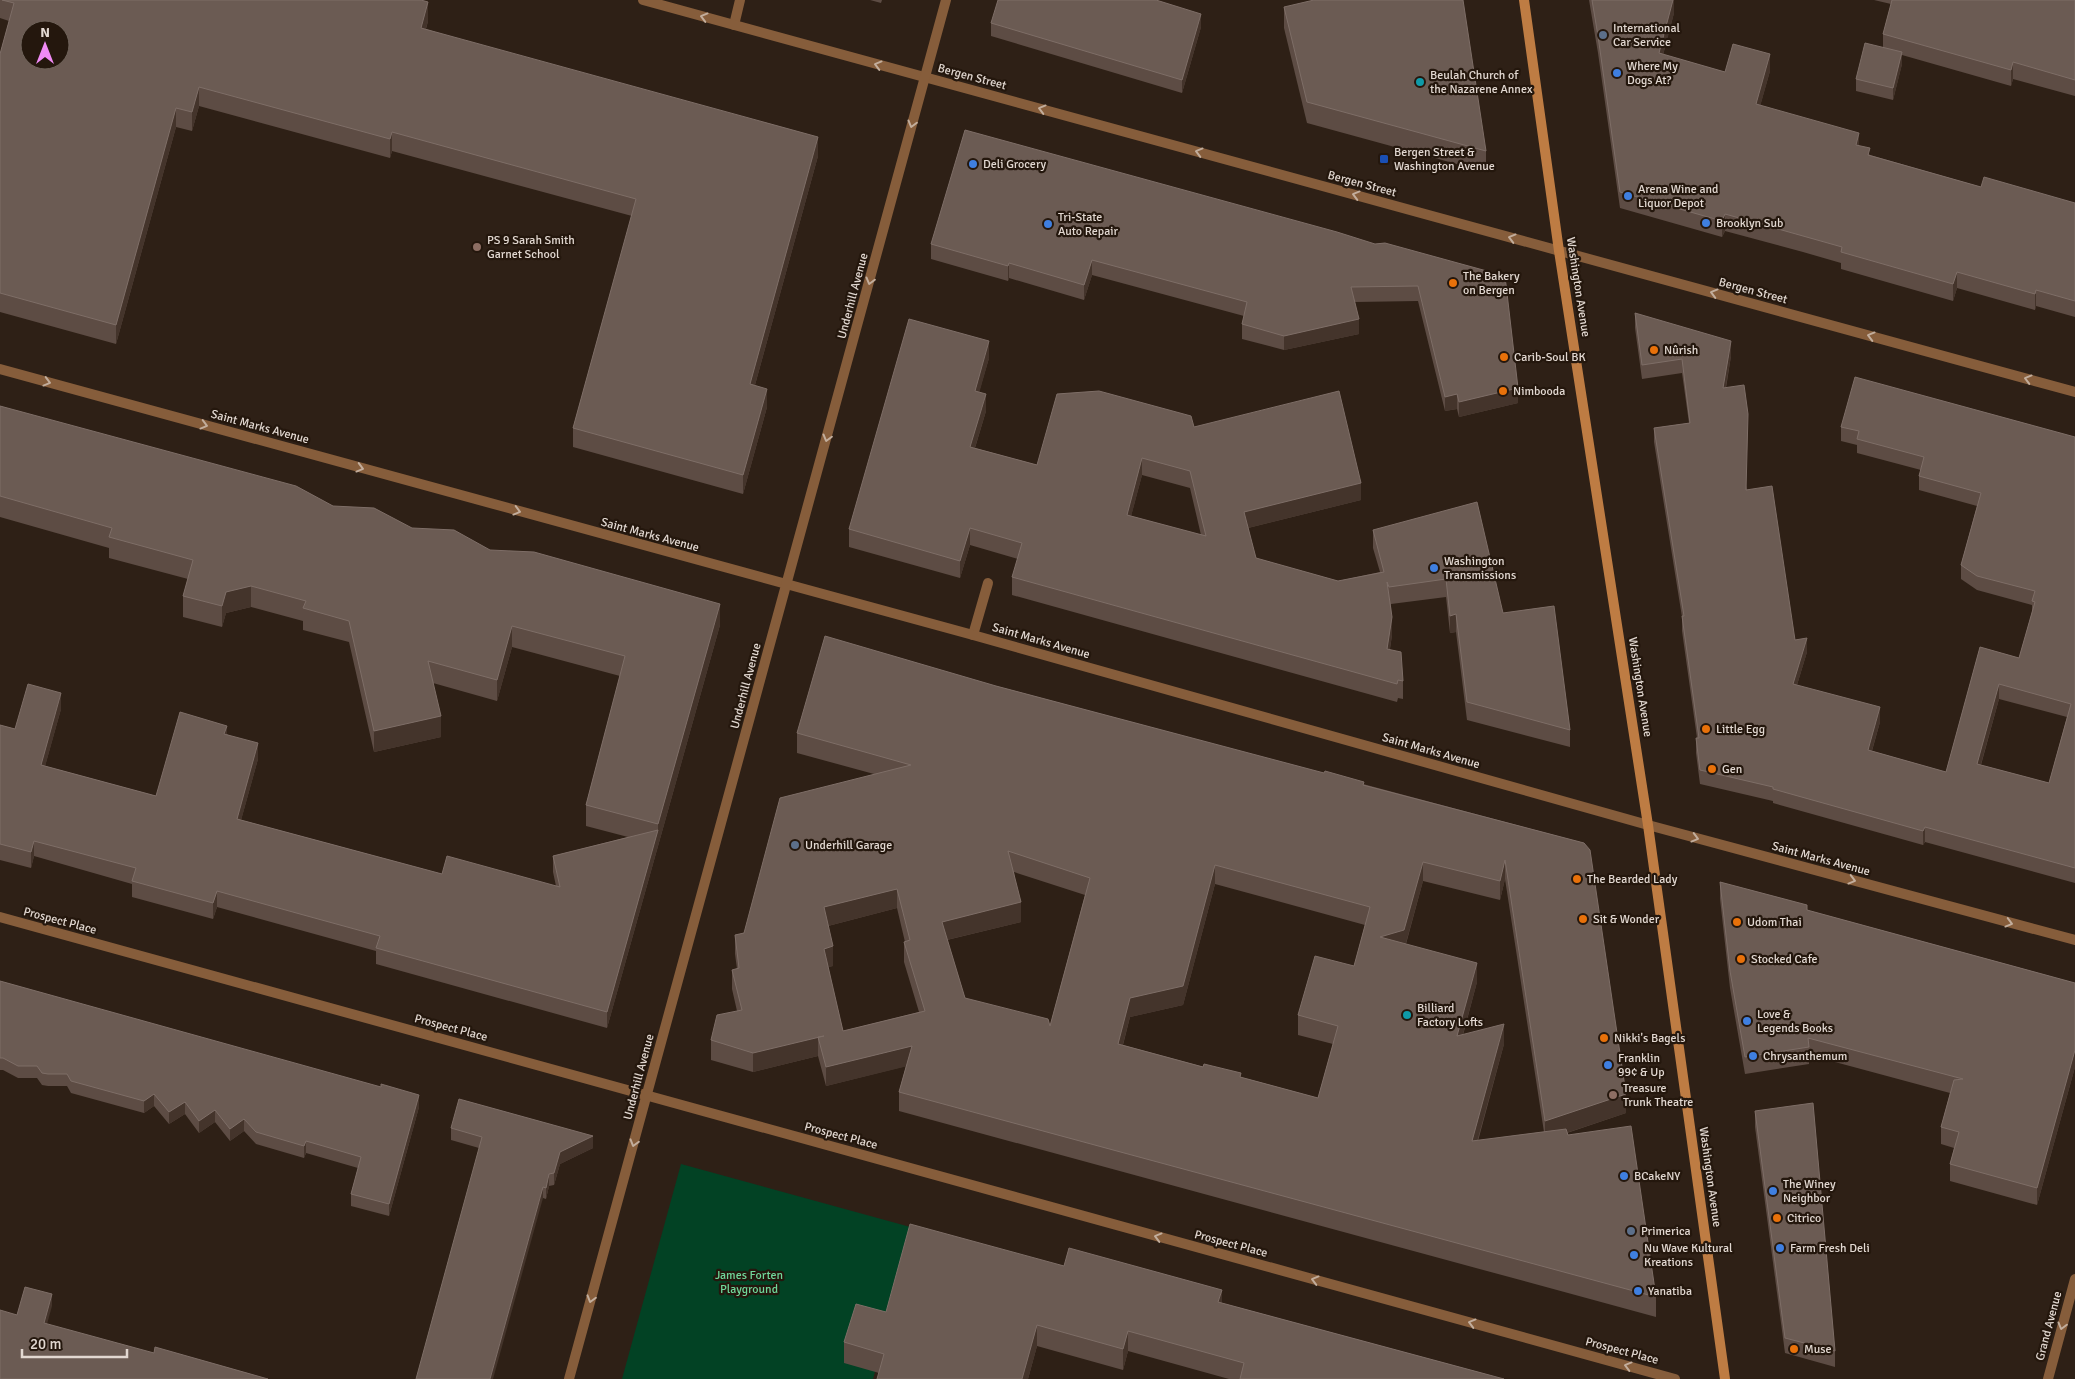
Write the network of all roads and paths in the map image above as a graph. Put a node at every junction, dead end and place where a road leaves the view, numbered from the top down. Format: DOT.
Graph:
graph roads {
  1 [pos="643,0"];
  2 [pos="740,0"];
  3 [pos="946,0"];
  4 [pos="1524,0"];
  5 [pos="734,25"];
  6 [pos="925,77"];
  7 [pos="1559,251"];
  8 [pos="0,369"];
  9 [pos="2075,392"];
  10 [pos="988,583"];
  11 [pos="787,586"];
  12 [pos="973,635"];
  13 [pos="1648,825"];
  14 [pos="0,917"];
  15 [pos="2075,940"];
  16 [pos="648,1096"];
  17 [pos="2075,1279"];
  18 [pos="569,1379"];
  19 [pos="1675,1379"];
  20 [pos="1725,1379"];
  21 [pos="2048,1379"];
  5 -- 1 [label="street, Bergen Street, one-way"];
  2 -- 5 [label="street"];
  3 -- 6 [label="street, Underhill Avenue"];
  4 -- 7 [label="main road, Washington Avenue"];
  6 -- 5 [label="street, Bergen Street, one-way"];
  7 -- 6 [label="street, Bergen Street, one-way"];
  6 -- 11 [label="street, Underhill Avenue, one-way"];
  9 -- 7 [label="street, Bergen Street, one-way"];
  7 -- 13 [label="main road, Washington Avenue"];
  8 -- 11 [label="street, Saint Marks Avenue, one-way"];
  10 -- 12 [label="street"];
  11 -- 12 [label="street, Saint Marks Avenue"];
  11 -- 16 [label="street, Underhill Avenue"];
  12 -- 13 [label="street, Saint Marks Avenue"];
  13 -- 15 [label="street, Saint Marks Avenue, one-way"];
  13 -- 20 [label="main road, Washington Avenue"];
  14 -- 16 [label="street, Prospect Place"];
  16 -- 18 [label="street, Underhill Avenue, one-way"];
  19 -- 16 [label="street, Prospect Place, one-way"];
  17 -- 21 [label="street, Grand Avenue, one-way"];
}
